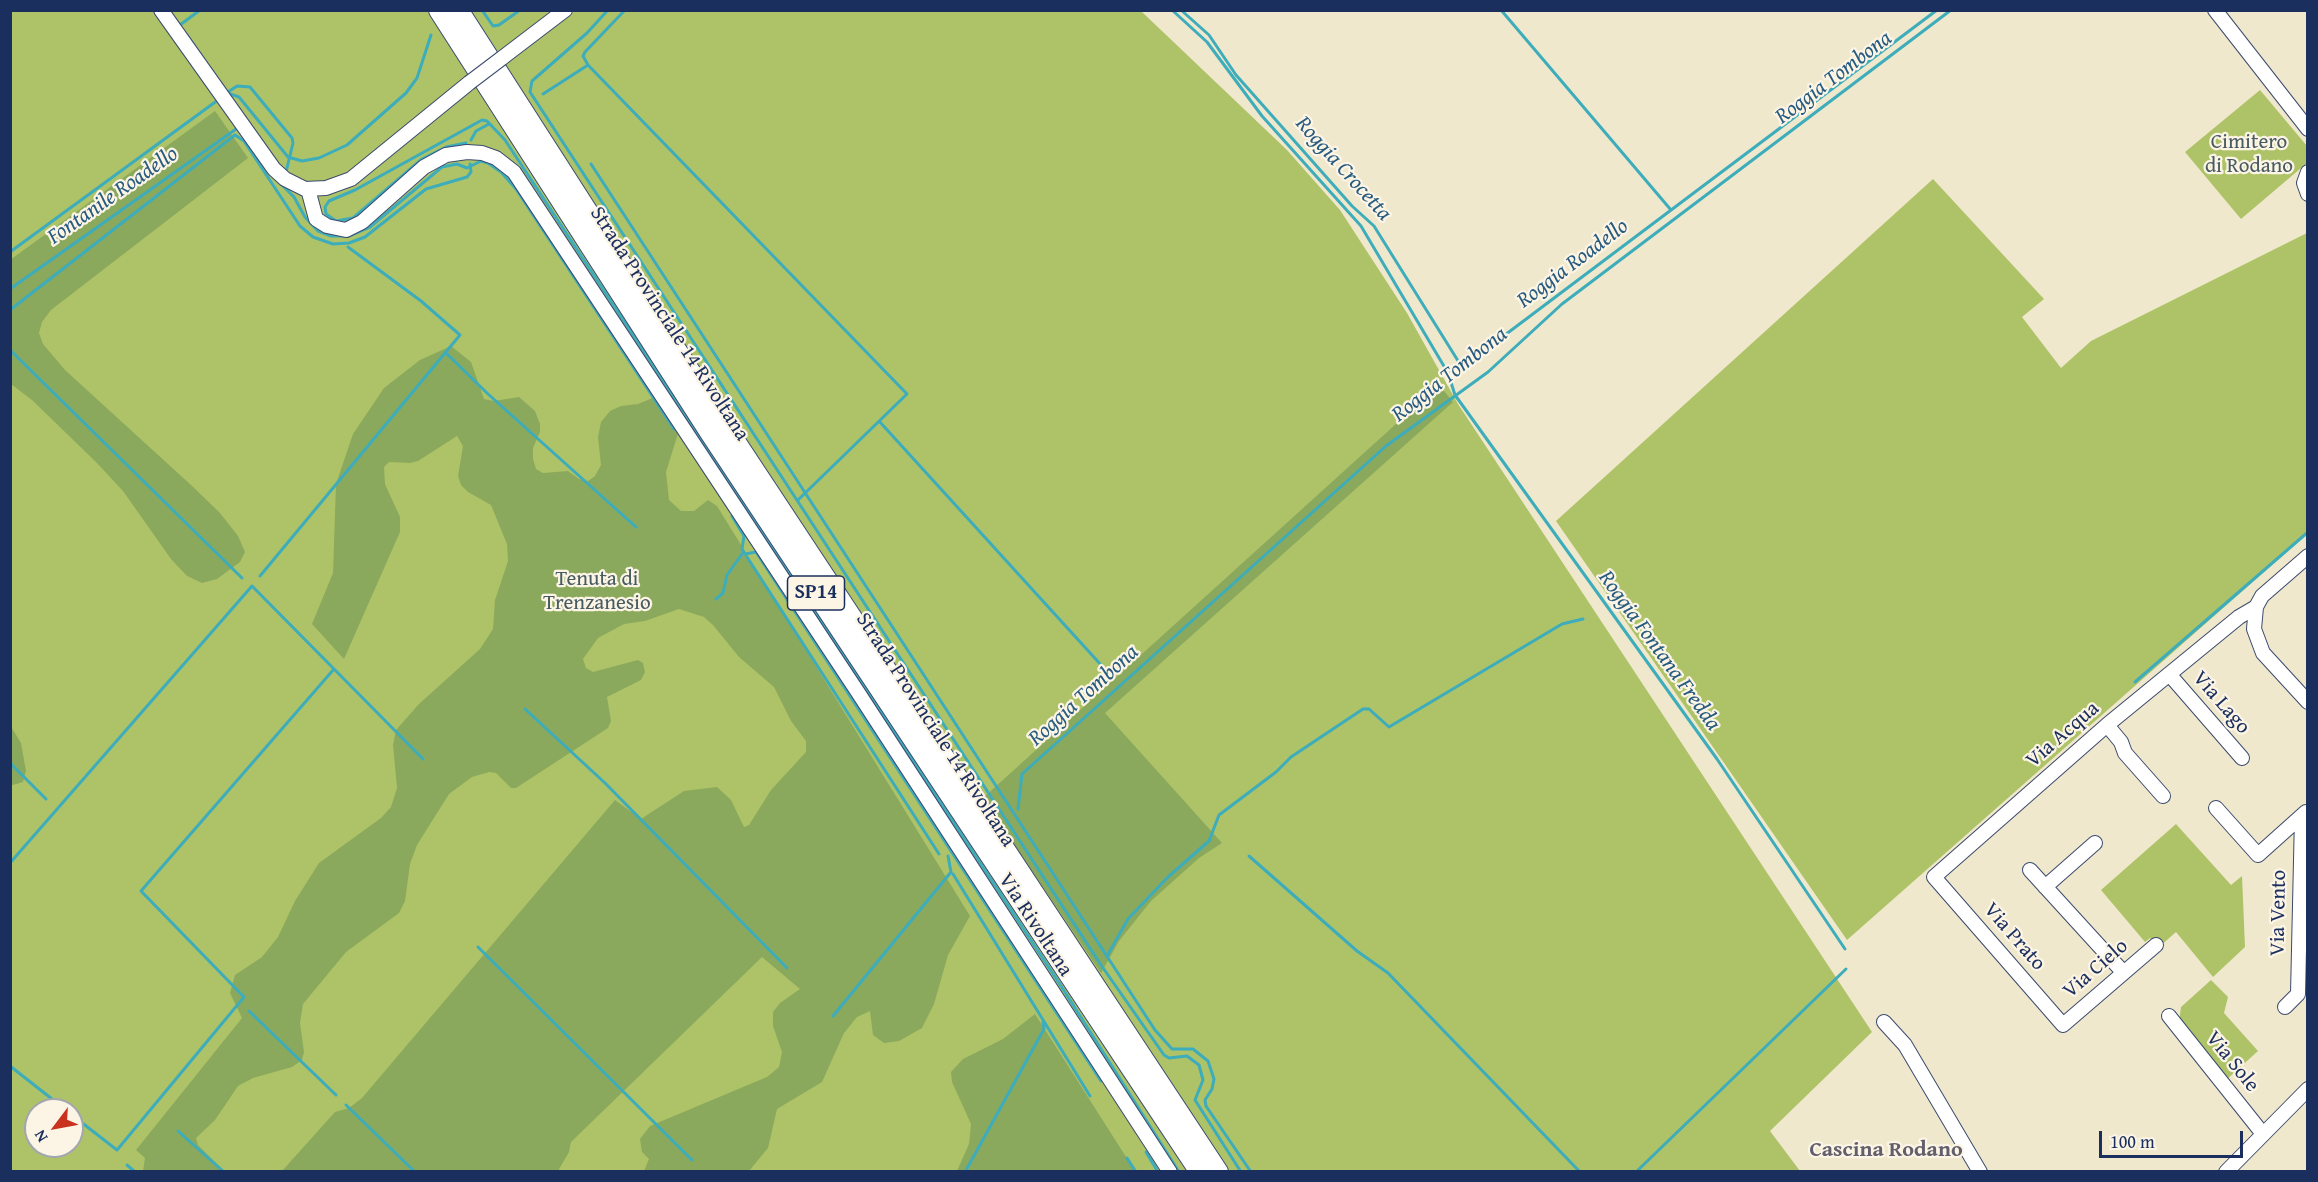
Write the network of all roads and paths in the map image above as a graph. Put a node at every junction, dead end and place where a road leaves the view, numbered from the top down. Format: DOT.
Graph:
graph roads {
  1 [pos="160,10"];
  2 [pos="438,10"];
  3 [pos="458,10"];
  4 [pos="565,10"];
  5 [pos="2215,10"];
  6 [pos="2307,129"];
  7 [pos="2307,172"];
  8 [pos="308,189"];
  9 [pos="2307,194"];
  10 [pos="2307,556"];
  11 [pos="2256,607"];
  12 [pos="2254,629"];
  13 [pos="2224,630"];
  14 [pos="2169,674"];
  15 [pos="2307,702"];
  16 [pos="2107,724"];
  17 [pos="2242,758"];
  18 [pos="2163,796"];
  19 [pos="2216,808"];
  20 [pos="2305,813"];
  21 [pos="2096,843"];
  22 [pos="2030,870"];
  23 [pos="1934,877"];
  24 [pos="2045,887"];
  25 [pos="2156,945"];
  26 [pos="2123,972"];
  27 [pos="2285,1007"];
  28 [pos="2169,1016"];
  29 [pos="1884,1022"];
  30 [pos="2063,1025"];
  31 [pos="2307,1089"];
  32 [pos="2263,1134"];
  33 [pos="1170,1172"];
  34 [pos="1200,1172"];
  35 [pos="1218,1172"];
  36 [pos="1980,1172"];
  37 [pos="2226,1172"];
  1 -- 8 [label="street"];
  2 -- 34 [label="highway, Strada Provinciale 14 Rivoltana / SP14"];
  3 -- 35 [label="highway, Strada Provinciale 14 Rivoltana / SP14"];
  4 -- 8 [label="street, bridge"];
  5 -- 6 [label="street"];
  7 -- 9 [label="street"];
  8 -- 33 [label="street, Via Rivoltana"];
  10 -- 11 [label="street, Via Acqua"];
  11 -- 12 [label="street"];
  11 -- 13 [label="street, Via Acqua"];
  12 -- 13 [label="street"];
  12 -- 15 [label="street"];
  13 -- 14 [label="street, Via Acqua"];
  14 -- 16 [label="street, Via Acqua"];
  14 -- 17 [label="street, Via Lago"];
  16 -- 18 [label="street"];
  16 -- 23 [label="street, Via Acqua"];
  19 -- 20 [label="street"];
  20 -- 27 [label="street, Via Vento"];
  21 -- 24 [label="street"];
  22 -- 24 [label="street"];
  23 -- 30 [label="street, Via Prato"];
  24 -- 26 [label="street"];
  25 -- 26 [label="street, Via Cielo"];
  26 -- 30 [label="street, Via Cielo"];
  28 -- 32 [label="street, Via Sole"];
  29 -- 36 [label="street"];
  31 -- 32 [label="street"];
  32 -- 37 [label="street"];
}
